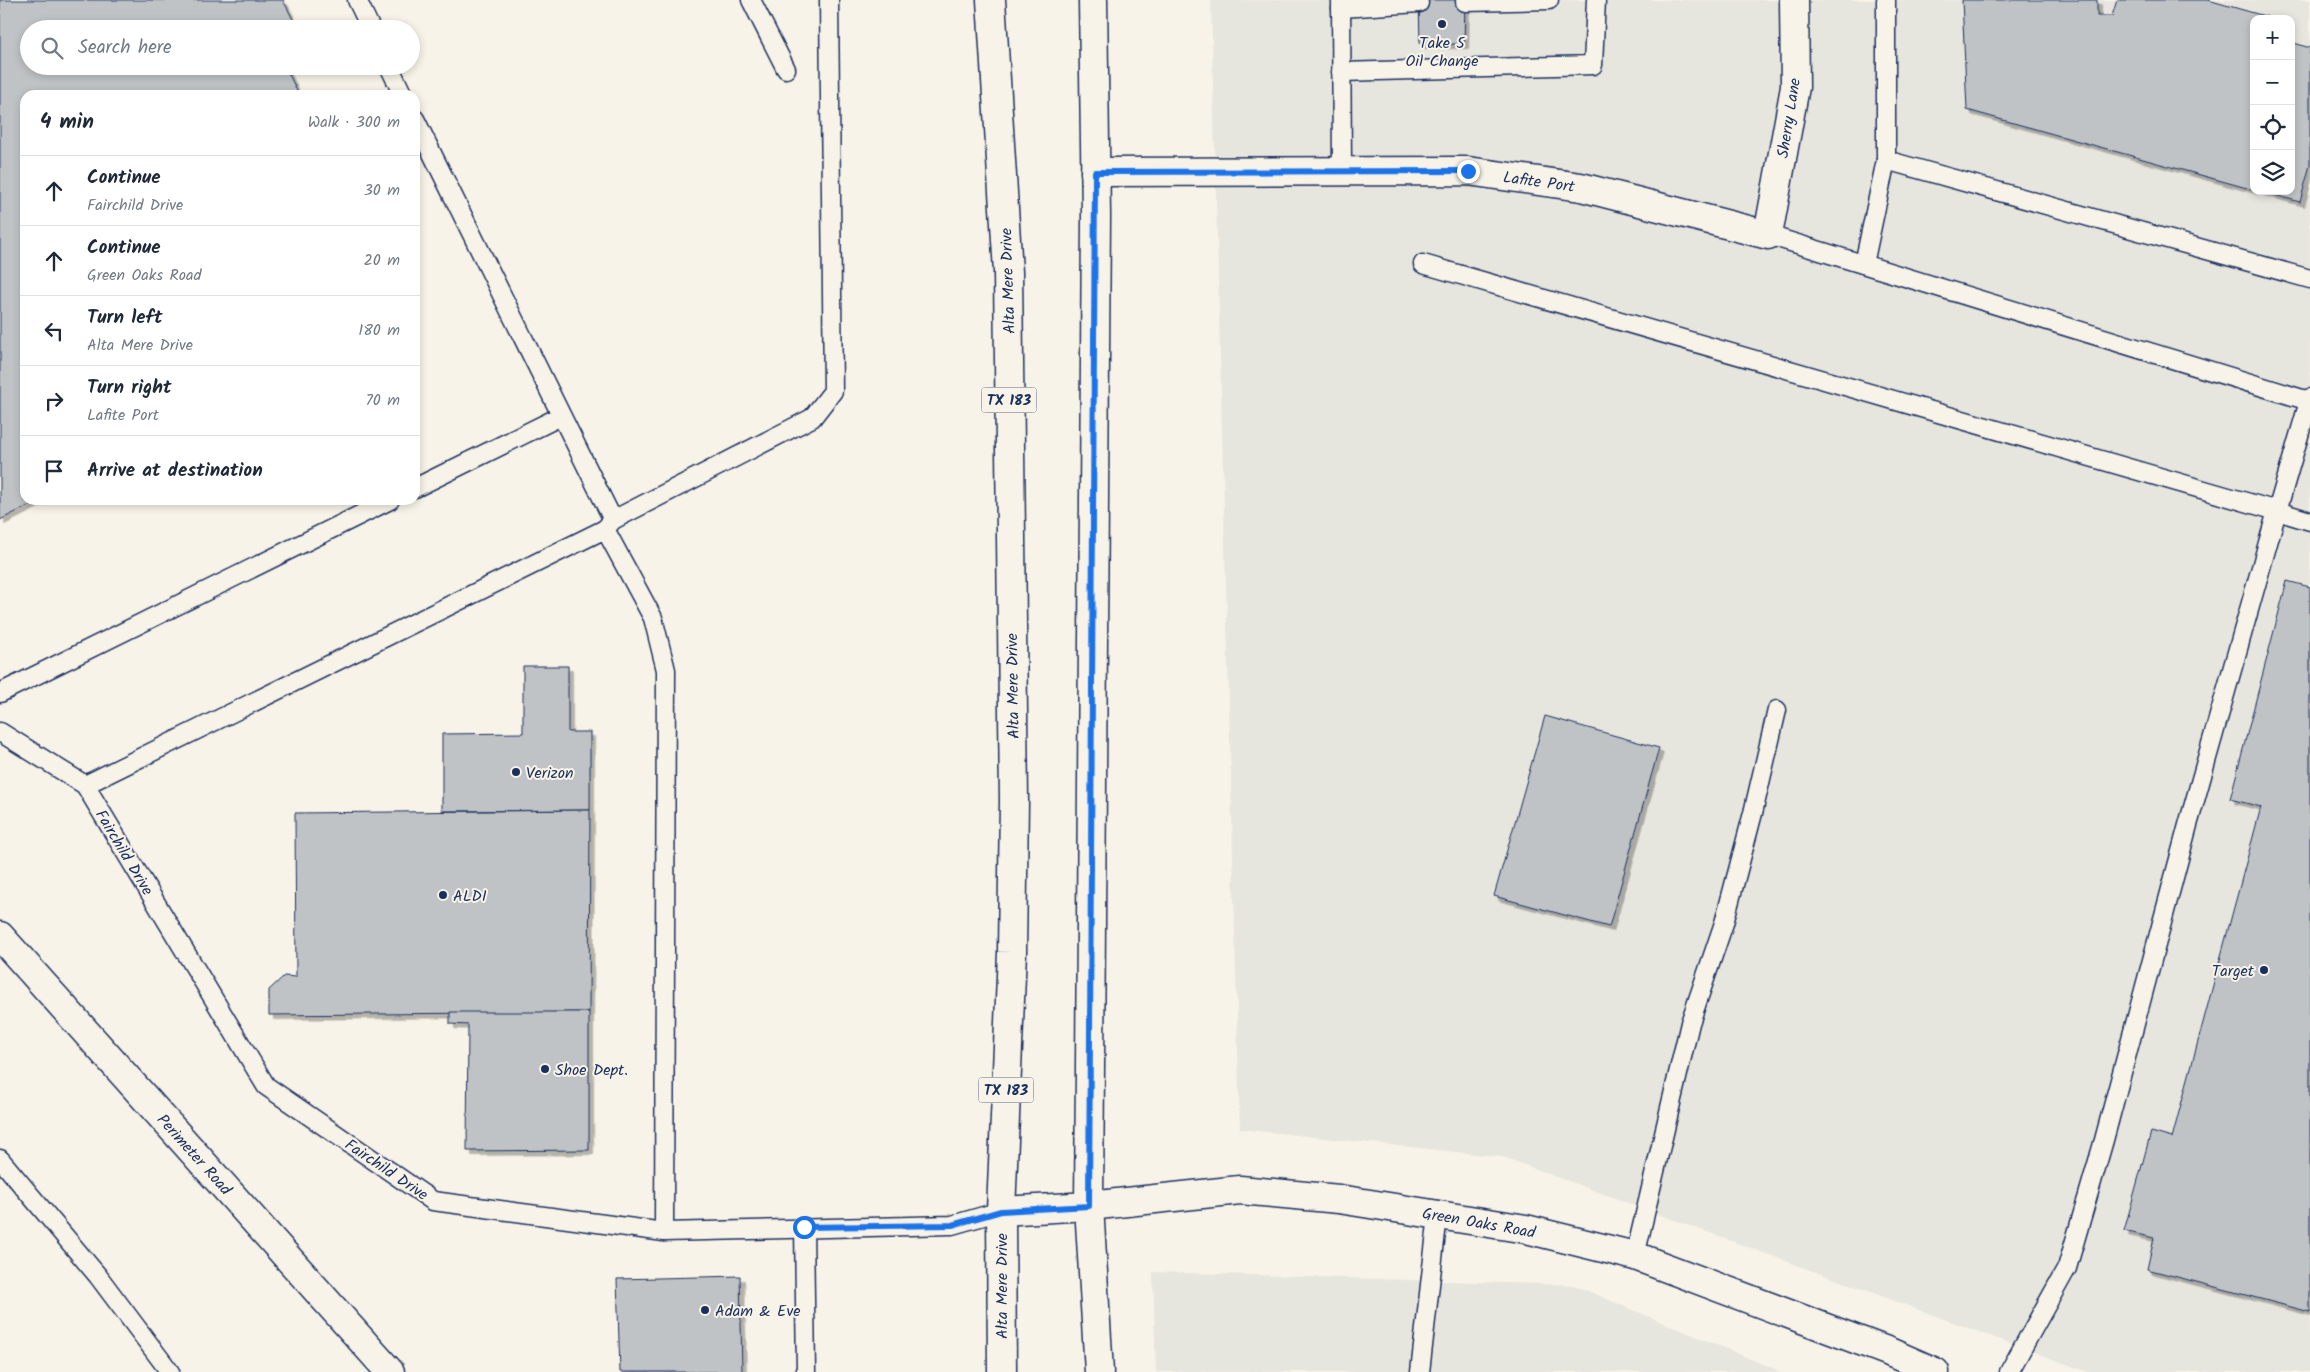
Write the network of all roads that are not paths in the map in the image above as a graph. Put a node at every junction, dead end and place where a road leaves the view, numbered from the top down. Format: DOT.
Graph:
graph roads {
  1 [pos="357,0"];
  2 [pos="750,0"];
  3 [pos="829,0"];
  4 [pos="991,0"];
  5 [pos="1093,0"];
  6 [pos="1549,0"];
  7 [pos="1596,0"];
  8 [pos="1794,0"];
  9 [pos="1886,0"];
  10 [pos="1465,2"];
  11 [pos="1419,3"];
  12 [pos="1341,4"];
  13 [pos="367,20"];
  14 [pos="786,69"];
  15 [pos="1341,72"];
  16 [pos="393,75"];
  17 [pos="401,90"];
  18 [pos="420,129"];
  19 [pos="1886,160"];
  20 [pos="1095,172"];
  21 [pos="1342,172"];
  22 [pos="1768,235"];
  23 [pos="1423,264"];
  24 [pos="1864,264"];
  25 [pos="2310,279"];
  26 [pos="2310,399"];
  27 [pos="561,416"];
  28 [pos="420,486"];
  29 [pos="380,505"];
  30 [pos="2277,511"];
  31 [pos="2310,521"];
  32 [pos="609,525"];
  33 [pos="0,694"];
  34 [pos="1777,710"];
  35 [pos="0,732"];
  36 [pos="85,785"];
  37 [pos="0,936"];
  38 [pos="0,1159"];
  39 [pos="1089,1206"];
  40 [pos="1001,1211"];
  41 [pos="1438,1215"];
  42 [pos="804,1227"];
  43 [pos="664,1232"];
  44 [pos="1635,1256"];
  45 [pos="170,1372"];
  46 [pos="390,1372"];
  47 [pos="806,1372"];
  48 [pos="1002,1372"];
  49 [pos="1099,1372"];
  50 [pos="1420,1372"];
  51 [pos="1935,1372"];
  52 [pos="2010,1372"];
  1 -- 13 [label="lane"];
  2 -- 14 [label="lane"];
  3 -- 32 [label="lane"];
  4 -- 40 [label="main road, Alta Mere Drive / TX 183"];
  5 -- 20 [label="main road"];
  6 -- 10 [label="lane"];
  7 -- 15 [label="lane"];
  8 -- 22 [label="main road, Sherry Lane"];
  9 -- 19 [label="lane"];
  11 -- 12 [label="lane"];
  12 -- 15 [label="lane"];
  15 -- 21 [label="lane"];
  16 -- 17 [label="lane"];
  18 -- 27 [label="lane"];
  19 -- 24 [label="lane"];
  19 -- 25 [label="lane"];
  20 -- 21 [label="main road, Lafite Port"];
  20 -- 39 [label="main road"];
  21 -- 22 [label="main road, Lafite Port"];
  22 -- 24 [label="lane"];
  23 -- 30 [label="lane"];
  24 -- 26 [label="lane"];
  26 -- 30 [label="lane"];
  27 -- 28 [label="lane"];
  27 -- 32 [label="lane"];
  29 -- 33 [label="lane"];
  30 -- 31 [label="lane"];
  30 -- 52 [label="lane"];
  32 -- 36 [label="lane"];
  32 -- 43 [label="lane"];
  34 -- 44 [label="lane"];
  35 -- 36 [label="lane, Fairchild Drive"];
  36 -- 43 [label="lane, Fairchild Drive"];
  37 -- 46 [label="main road, Perimeter Road"];
  38 -- 45 [label="lane"];
  39 -- 40 [label="main road, Green Oaks Road"];
  39 -- 41 [label="main road, Green Oaks Road"];
  39 -- 49 [label="main road"];
  40 -- 42 [label="lane, Fairchild Drive"];
  40 -- 48 [label="main road, Alta Mere Drive / TX 183"];
  41 -- 44 [label="main road, Green Oaks Road"];
  41 -- 50 [label="lane"];
  42 -- 43 [label="lane, Fairchild Drive"];
  42 -- 47 [label="lane"];
  44 -- 51 [label="main road, Green Oaks Road"];
}
